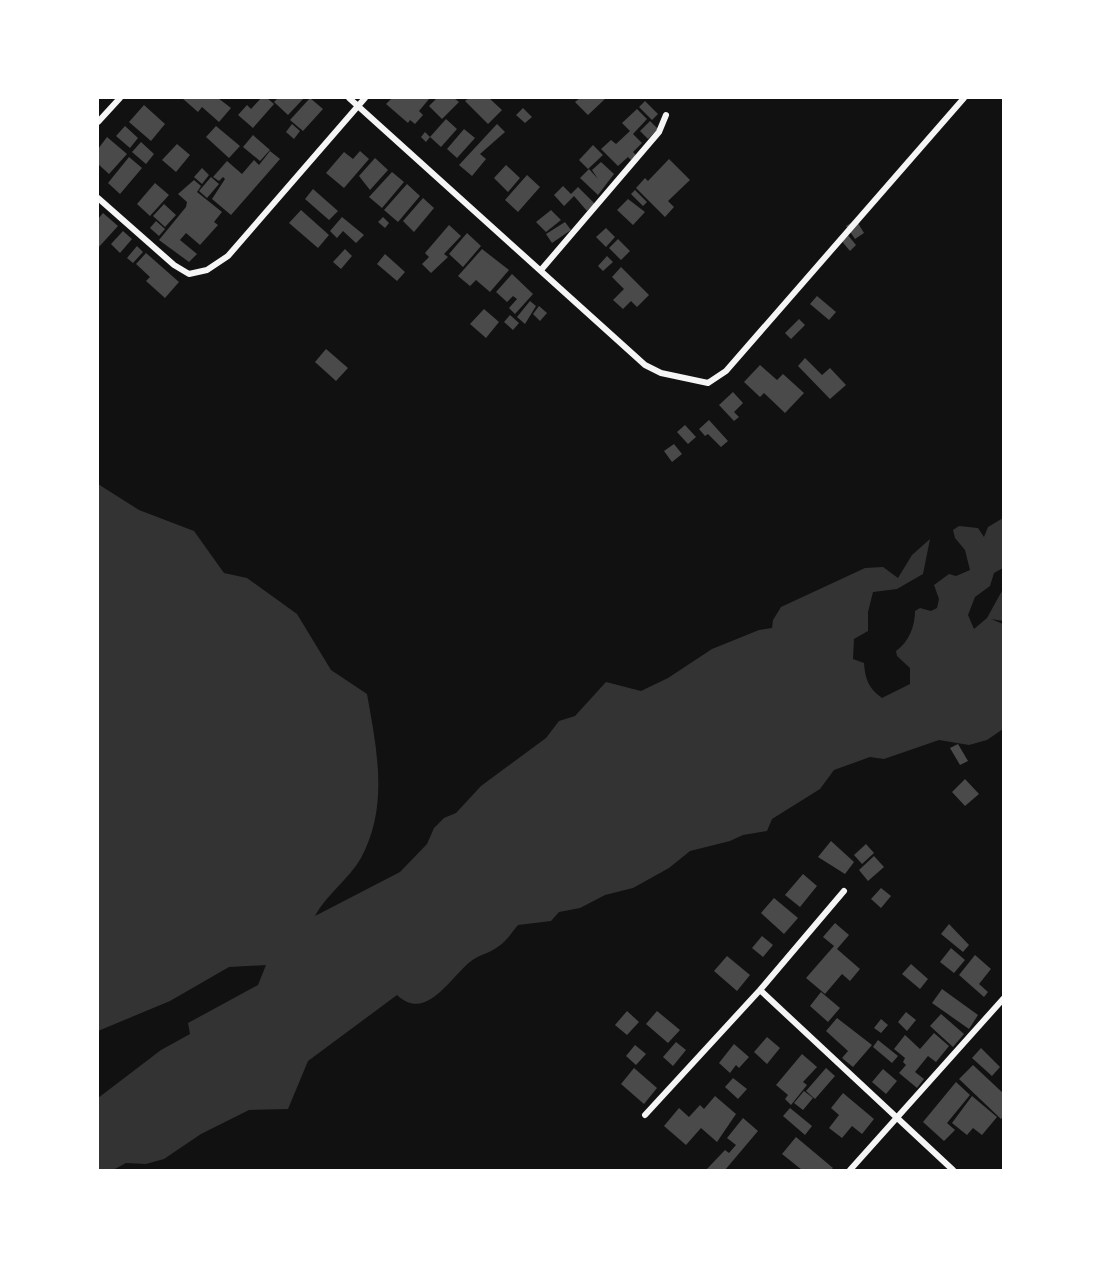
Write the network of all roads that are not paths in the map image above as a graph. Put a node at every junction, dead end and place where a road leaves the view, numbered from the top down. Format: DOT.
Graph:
graph roads {
  1 [pos="120,98"];
  2 [pos="349,98"];
  3 [pos="365,98"];
  4 [pos="964,98"];
  5 [pos="358,106"];
  6 [pos="666,115"];
  7 [pos="98,122"];
  8 [pos="98,198"];
  9 [pos="541,270"];
  10 [pos="844,891"];
  11 [pos="760,990"];
  12 [pos="1004,998"];
  13 [pos="645,1114"];
  14 [pos="896,1119"];
  15 [pos="850,1170"];
  16 [pos="953,1170"];
  1 -- 7 [label="street"];
  2 -- 5 [label="street"];
  3 -- 5 [label="street"];
  4 -- 9 [label="street"];
  5 -- 8 [label="street"];
  5 -- 9 [label="street"];
  6 -- 9 [label="street"];
  10 -- 11 [label="street"];
  11 -- 13 [label="street"];
  11 -- 14 [label="street"];
  12 -- 14 [label="street"];
  14 -- 15 [label="street"];
  14 -- 16 [label="street"];
}
